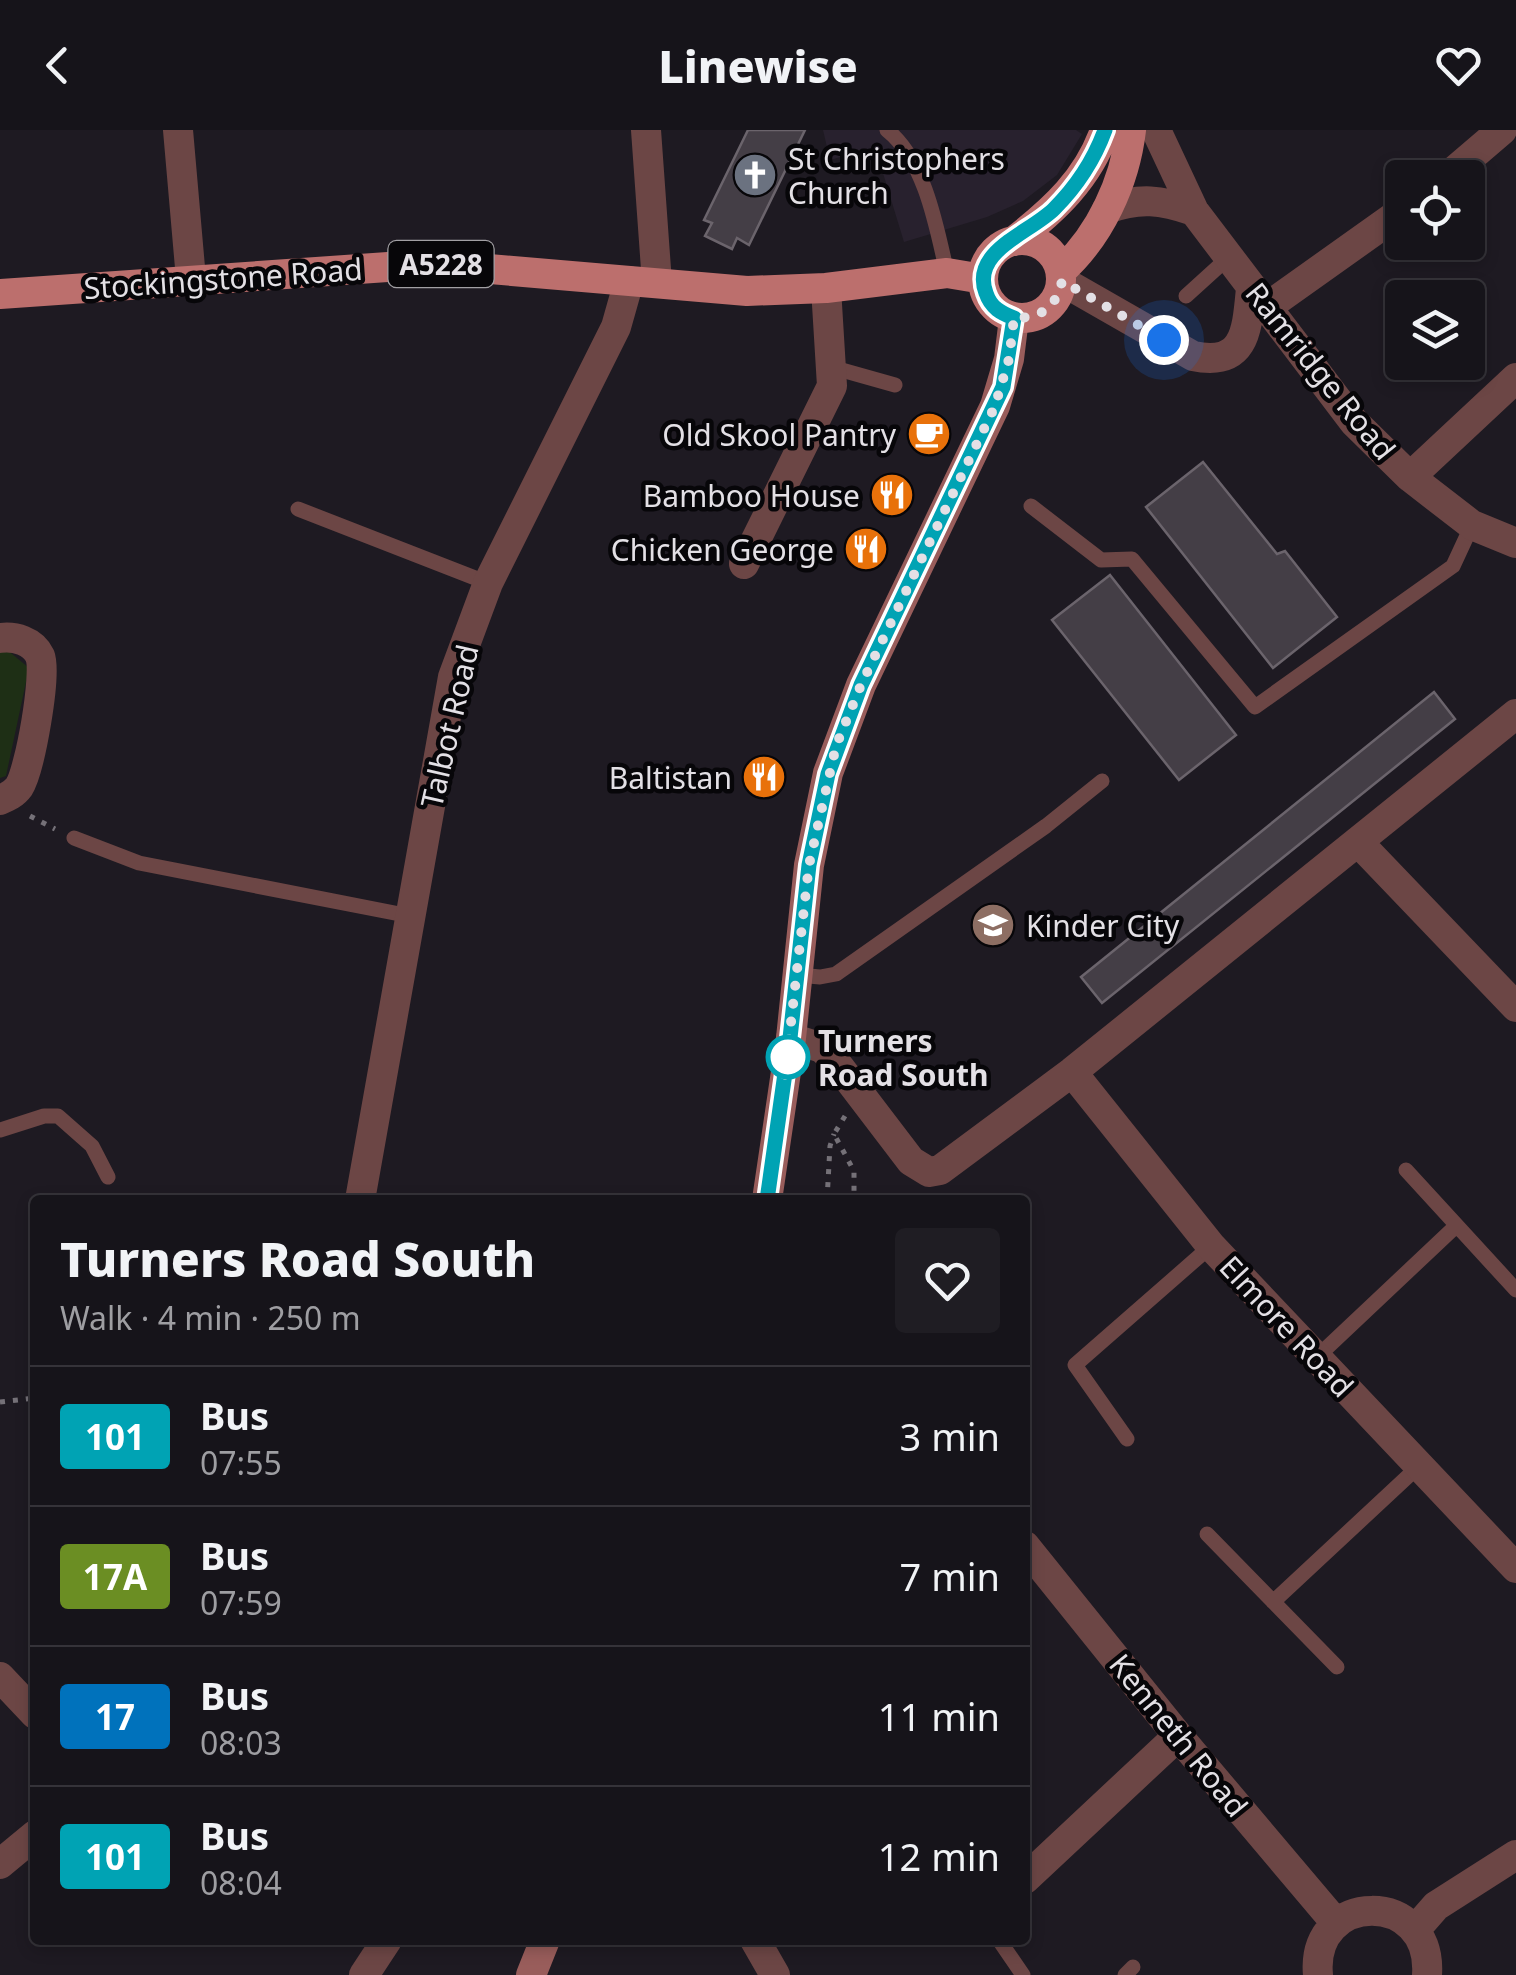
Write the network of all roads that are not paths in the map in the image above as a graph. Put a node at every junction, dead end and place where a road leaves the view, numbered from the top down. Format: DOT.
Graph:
graph roads {
  1 [pos="178,130"];
  2 [pos="646,130"];
  3 [pos="887,130"];
  4 [pos="1105,130"];
  5 [pos="1131,130"];
  6 [pos="1156,130"];
  7 [pos="1502,130"];
  8 [pos="1467,160"];
  9 [pos="1107,209"];
  10 [pos="1194,211"];
  11 [pos="1385,221"];
  12 [pos="1014,240"];
  13 [pos="1228,257"];
  14 [pos="947,273"];
  15 [pos="1062,276"];
  16 [pos="190,278"];
  17 [pos="983,279"];
  18 [pos="643,282"];
  19 [pos="826,288"];
  20 [pos="0,294"];
  21 [pos="1186,296"];
  22 [pos="1259,298"];
  23 [pos="1014,318"];
  24 [pos="831,367"];
  25 [pos="1516,378"];
  26 [pos="894,385"];
  27 [pos="1410,477"];
  28 [pos="1031,506"];
  29 [pos="298,509"];
  30 [pos="1472,525"];
  31 [pos="1516,544"];
  32 [pos="744,564"];
  33 [pos="488,583"];
  34 [pos="0,638"];
  35 [pos="1516,714"];
  36 [pos="1102,781"];
  37 [pos="7,805"];
  38 [pos="74,838"];
  39 [pos="1358,843"];
  40 [pos="410,916"];
  41 [pos="798,975"];
  42 [pos="1516,1007"];
  43 [pos="790,1038"];
  44 [pos="1072,1072"];
  45 [pos="0,1130"];
  46 [pos="1406,1170"];
  47 [pos="108,1176"];
  48 [pos="361,1195"];
  49 [pos="767,1195"];
  50 [pos="1456,1226"];
  51 [pos="1212,1246"];
  52 [pos="1516,1290"];
  53 [pos="1316,1358"];
  54 [pos="1127,1438"];
  55 [pos="1419,1466"];
  56 [pos="1207,1534"];
  57 [pos="1030,1552"];
  58 [pos="1516,1568"];
  59 [pos="1273,1602"];
  60 [pos="1337,1667"];
  61 [pos="0,1677"];
  62 [pos="30,1709"];
  63 [pos="1178,1736"];
  64 [pos="30,1839"];
  65 [pos="1516,1855"];
  66 [pos="0,1864"];
  67 [pos="1030,1874"];
  68 [pos="1336,1923"];
  69 [pos="1415,1930"];
  70 [pos="384,1945"];
  71 [pos="543,1945"];
  72 [pos="758,1945"];
  73 [pos="1003,1945"];
  74 [pos="364,1975"];
  75 [pos="531,1975"];
  76 [pos="775,1975"];
  77 [pos="1023,1975"];
  78 [pos="1318,1975"];
  79 [pos="1427,1975"];
  1 -- 16 [label="street"];
  2 -- 18 [label="street"];
  3 -- 14 [label="lane"];
  4 -- 12 [label="main road"];
  5 -- 9 [label="main road"];
  6 -- 10 [label="street, Ramridge Road"];
  7 -- 8 [label="street"];
  9 -- 10 [label="street"];
  9 -- 15 [label="main road"];
  10 -- 13 [label="street, Ramridge Road"];
  11 -- 22 [label="street"];
  12 -- 15 [label="main road"];
  12 -- 17 [label="main road"];
  13 -- 21 [label="lane"];
  13 -- 22 [label="street, Ramridge Road"];
  14 -- 17 [label="main road, Stockingstone Road / A5228"];
  14 -- 19 [label="main road, Stockingstone Road / A5228"];
  15 -- 22 [label="street"];
  15 -- 23 [label="main road"];
  16 -- 18 [label="main road, Stockingstone Road / A5228"];
  16 -- 20 [label="main road, Stockingstone Road / A5228"];
  17 -- 23 [label="main road"];
  18 -- 19 [label="main road, Stockingstone Road / A5228"];
  18 -- 33 [label="street, Talbot Road"];
  19 -- 24 [label="street"];
  22 -- 27 [label="street, Ramridge Road"];
  23 -- 41 [label="street"];
  24 -- 26 [label="lane"];
  24 -- 32 [label="street"];
  25 -- 27 [label="street"];
  27 -- 30 [label="street, Ramridge Road"];
  28 -- 30 [label="lane"];
  29 -- 33 [label="lane"];
  30 -- 31 [label="street, Ramridge Road"];
  33 -- 40 [label="street, Talbot Road"];
  34 -- 37 [label="street"];
  35 -- 39 [label="street"];
  36 -- 41 [label="lane"];
  38 -- 40 [label="lane"];
  39 -- 42 [label="street"];
  39 -- 44 [label="street"];
  40 -- 48 [label="street, Talbot Road"];
  41 -- 43 [label="street"];
  43 -- 44 [label="street"];
  43 -- 49 [label="street"];
  44 -- 51 [label="street, Elmore Road"];
  45 -- 47 [label="lane"];
  46 -- 50 [label="lane"];
  50 -- 52 [label="lane"];
  50 -- 53 [label="lane"];
  51 -- 53 [label="street, Elmore Road"];
  51 -- 54 [label="lane"];
  53 -- 55 [label="street, Elmore Road"];
  55 -- 58 [label="street, Elmore Road"];
  55 -- 59 [label="lane"];
  56 -- 59 [label="lane"];
  57 -- 63 [label="street, Kenneth Road"];
  59 -- 60 [label="lane"];
  61 -- 62 [label="street"];
  63 -- 67 [label="street"];
  63 -- 68 [label="street, Kenneth Road"];
  64 -- 66 [label="street"];
  65 -- 69 [label="street"];
  68 -- 69 [label="street"];
  68 -- 78 [label="street"];
  69 -- 79 [label="street"];
  70 -- 74 [label="street"];
  71 -- 75 [label="street"];
  72 -- 76 [label="street"];
  73 -- 77 [label="lane"];
}
